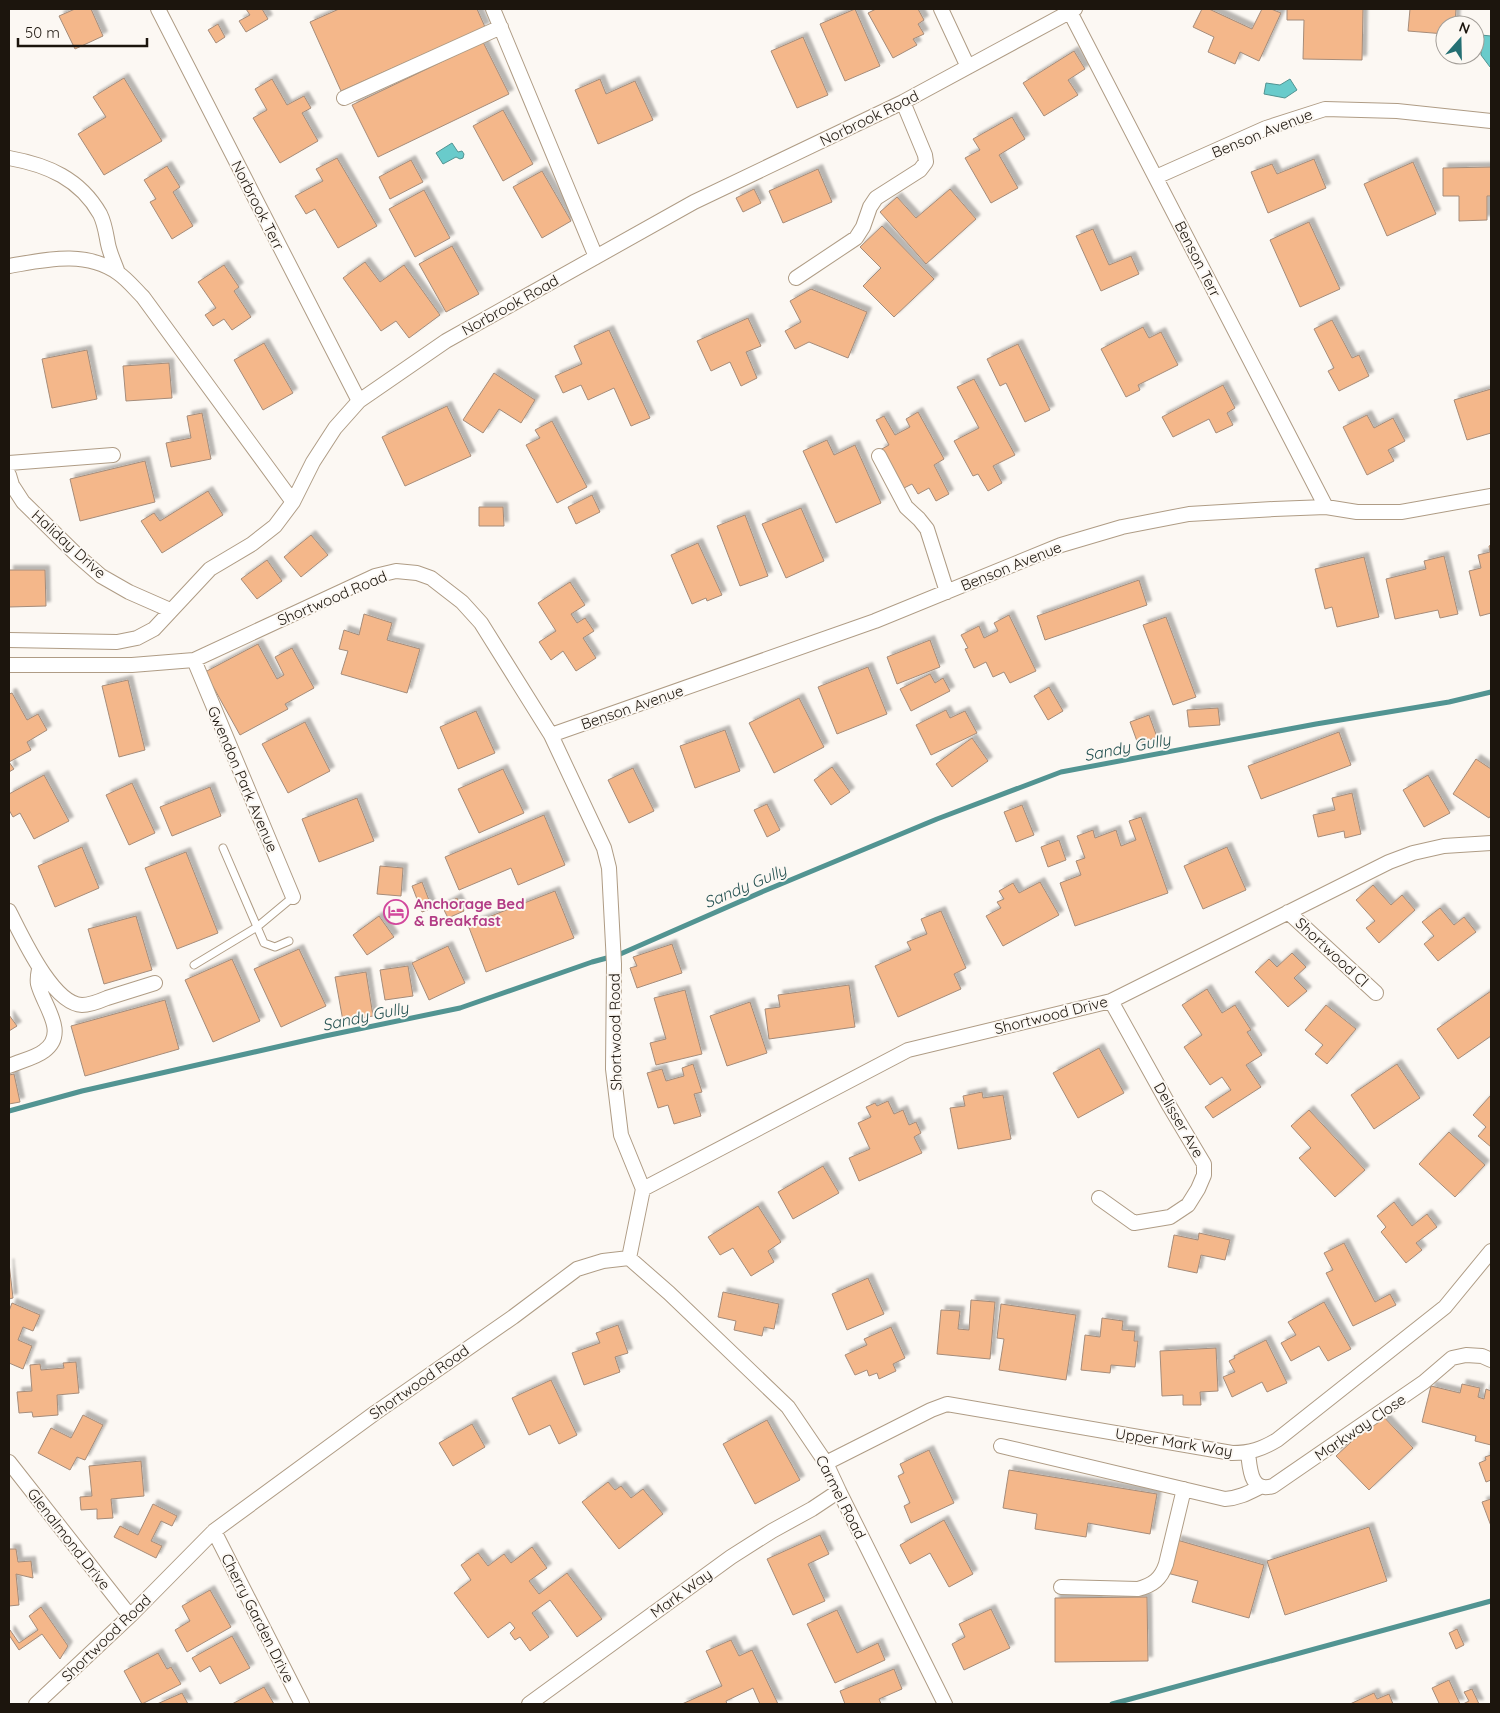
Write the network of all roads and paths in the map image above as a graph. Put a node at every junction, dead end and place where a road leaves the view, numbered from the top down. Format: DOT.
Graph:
graph roads {
  1 [pos="158,9"];
  2 [pos="493,9"];
  3 [pos="941,9"];
  4 [pos="1072,10"];
  5 [pos="501,27"];
  6 [pos="968,67"];
  7 [pos="344,98"];
  8 [pos="903,102"];
  9 [pos="1491,121"];
  10 [pos="9,158"];
  11 [pos="1156,177"];
  12 [pos="596,257"];
  13 [pos="9,266"];
  14 [pos="118,273"];
  15 [pos="796,278"];
  16 [pos="359,401"];
  17 [pos="113,455"];
  18 [pos="879,456"];
  19 [pos="9,463"];
  20 [pos="9,475"];
  21 [pos="1491,496"];
  22 [pos="293,502"];
  23 [pos="1326,507"];
  24 [pos="947,592"];
  25 [pos="170,610"];
  26 [pos="9,640"];
  27 [pos="194,660"];
  28 [pos="9,665"];
  29 [pos="551,735"];
  30 [pos="1491,843"];
  31 [pos="223,848"];
  32 [pos="293,897"];
  33 [pos="9,911"];
  34 [pos="1288,912"];
  35 [pos="257,927"];
  36 [pos="289,941"];
  37 [pos="194,965"];
  38 [pos="39,969"];
  39 [pos="155,983"];
  40 [pos="1376,993"];
  41 [pos="1111,1001"];
  42 [pos="9,1066"];
  43 [pos="643,1189"];
  44 [pos="1099,1198"];
  45 [pos="1491,1251"];
  46 [pos="629,1258"];
  47 [pos="1491,1360"];
  48 [pos="1001,1446"];
  49 [pos="1248,1453"];
  50 [pos="9,1462"];
  51 [pos="826,1463"];
  52 [pos="1260,1486"];
  53 [pos="1184,1489"];
  54 [pos="839,1491"];
  55 [pos="214,1531"];
  56 [pos="1061,1586"];
  57 [pos="130,1616"];
  58 [pos="36,1704"];
  59 [pos="302,1704"];
  60 [pos="529,1704"];
  61 [pos="945,1704"];
  1 -- 16 [label="street, Norbrook Terr"];
  2 -- 5 [label="street"];
  3 -- 6 [label="street"];
  4 -- 6 [label="street, Norbrook Road"];
  4 -- 11 [label="street, Benson Terr"];
  5 -- 7 [label="street"];
  5 -- 12 [label="street"];
  6 -- 8 [label="street, Norbrook Road"];
  8 -- 12 [label="street, Norbrook Road"];
  8 -- 15 [label="street"];
  9 -- 11 [label="street, Benson Avenue"];
  10 -- 14 [label="street"];
  11 -- 23 [label="street, Benson Terr"];
  12 -- 16 [label="street, Norbrook Road"];
  13 -- 14 [label="street"];
  14 -- 22 [label="street"];
  16 -- 22 [label="street, Norbrook Road"];
  17 -- 19 [label="street"];
  18 -- 24 [label="street"];
  20 -- 25 [label="street, Haliday Drive"];
  21 -- 23 [label="street, Benson Avenue"];
  22 -- 25 [label="street, Norbrook Road"];
  23 -- 24 [label="street, Benson Avenue"];
  24 -- 29 [label="street, Benson Avenue"];
  25 -- 26 [label="street, Norbrook Road"];
  27 -- 28 [label="street, Shortwood Road"];
  27 -- 29 [label="street, Shortwood Road"];
  27 -- 32 [label="street, Gwendon Park Avenue"];
  29 -- 43 [label="street, Shortwood Road"];
  30 -- 34 [label="street, Shortwood Drive"];
  31 -- 35 [label="lane"];
  32 -- 35 [label="lane"];
  33 -- 38 [label="street"];
  34 -- 40 [label="street, Shortwood Cl"];
  34 -- 41 [label="street, Shortwood Drive"];
  35 -- 36 [label="lane"];
  35 -- 37 [label="lane"];
  38 -- 39 [label="street"];
  38 -- 42 [label="street"];
  41 -- 43 [label="street, Shortwood Drive"];
  41 -- 44 [label="street, Delisser Ave"];
  43 -- 46 [label="street"];
  45 -- 49 [label="street, Upper Mark Way"];
  46 -- 51 [label="street, Carmel Road"];
  46 -- 55 [label="street, Shortwood Road"];
  47 -- 52 [label="street, Markway Close"];
  48 -- 53 [label="street, Markway Close"];
  49 -- 51 [label="street, Upper Mark Way"];
  49 -- 52 [label="street"];
  50 -- 57 [label="street, Glenalmond Drive"];
  51 -- 54 [label="street, Carmel Road"];
  52 -- 53 [label="street, Markway Close"];
  53 -- 56 [label="street"];
  54 -- 60 [label="street, Mark Way"];
  54 -- 61 [label="street, Carmel Road"];
  55 -- 57 [label="street, Shortwood Road"];
  55 -- 59 [label="street, Cherry Garden Drive"];
  57 -- 58 [label="street, Shortwood Road"];
}
